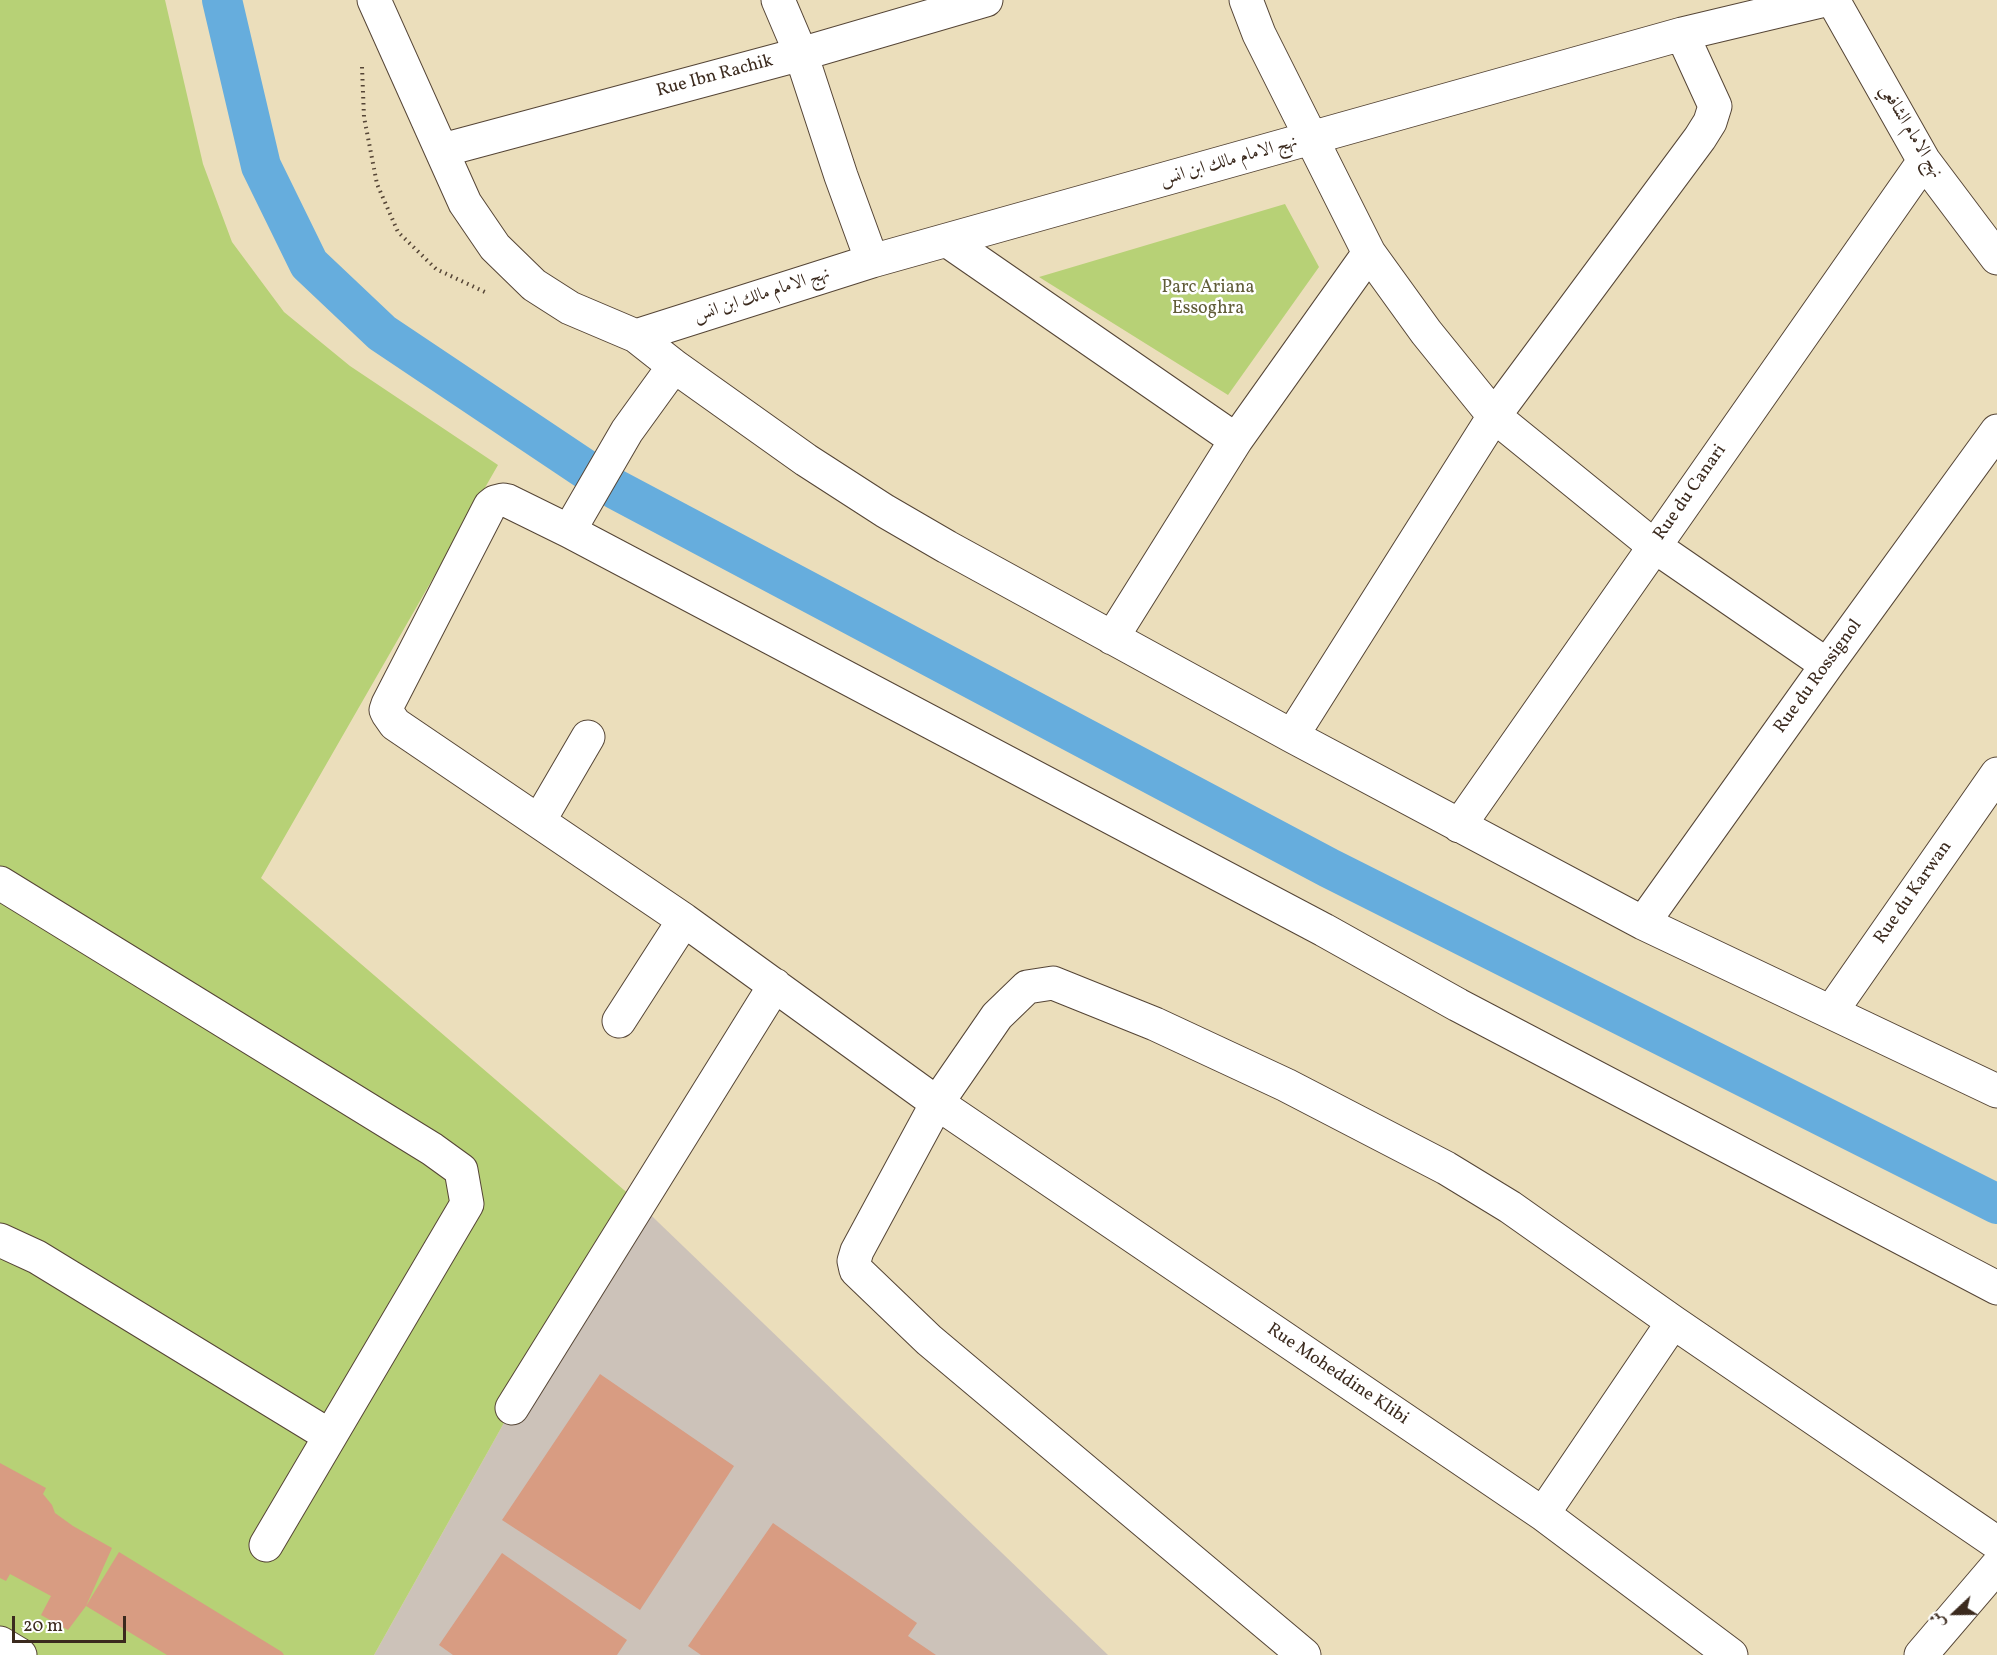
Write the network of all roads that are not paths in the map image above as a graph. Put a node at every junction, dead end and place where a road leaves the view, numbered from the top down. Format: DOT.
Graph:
graph roads {
  1 [pos="374,0"];
  2 [pos="778,0"];
  3 [pos="986,0"];
  4 [pos="1246,0"];
  5 [pos="1826,0"];
  6 [pos="1833,0"];
  7 [pos="1682,34"];
  8 [pos="801,54"];
  9 [pos="1311,138"];
  10 [pos="443,150"];
  11 [pos="1924,161"];
  12 [pos="948,241"];
  13 [pos="1369,253"];
  14 [pos="1997,258"];
  15 [pos="872,261"];
  16 [pos="636,336"];
  17 [pos="674,366"];
  18 [pos="1494,416"];
  19 [pos="1997,431"];
  20 [pos="1236,440"];
  21 [pos="576,520"];
  22 [pos="1654,546"];
  23 [pos="1112,638"];
  24 [pos="1827,664"];
  25 [pos="1292,736"];
  26 [pos="588,737"];
  27 [pos="1997,774"];
  28 [pos="539,821"];
  29 [pos="1459,826"];
  30 [pos="0,884"];
  31 [pos="684,920"];
  32 [pos="1643,923"];
  33 [pos="775,985"];
  34 [pos="1831,1012"];
  35 [pos="619,1021"];
  36 [pos="1997,1091"];
  37 [pos="937,1103"];
  38 [pos="0,1240"];
  39 [pos="1997,1288"];
  40 [pos="1673,1322"];
  41 [pos="512,1408"];
  42 [pos="330,1436"];
  43 [pos="1543,1514"];
  44 [pos="1997,1543"];
  45 [pos="266,1545"];
  46 [pos="1997,1566"];
  47 [pos="0,1643"];
  48 [pos="20,1655"];
  49 [pos="1304,1655"];
  50 [pos="1731,1655"];
  51 [pos="1922,1655"];
  1 -- 10 [label="street"];
  2 -- 8 [label="street"];
  3 -- 8 [label="street, Rue Ibn Rachik"];
  4 -- 9 [label="street"];
  5 -- 7 [label="street, نهج الامام مالك ابن انس"];
  6 -- 11 [label="street, نهج الامام الشافعي"];
  7 -- 9 [label="street, نهج الامام مالك ابن انس"];
  7 -- 18 [label="street"];
  8 -- 10 [label="street, Rue Ibn Rachik"];
  8 -- 15 [label="street"];
  9 -- 12 [label="street, نهج الامام مالك ابن انس"];
  9 -- 13 [label="street"];
  10 -- 16 [label="street"];
  11 -- 14 [label="street, نهج الامام الشافعي"];
  11 -- 22 [label="street, Rue du Canari"];
  12 -- 15 [label="street, نهج الامام مالك ابن انس"];
  12 -- 20 [label="street"];
  13 -- 18 [label="street"];
  13 -- 20 [label="street"];
  15 -- 16 [label="street, نهج الامام مالك ابن انس"];
  16 -- 17 [label="street"];
  17 -- 21 [label="street"];
  17 -- 23 [label="street"];
  18 -- 22 [label="street"];
  18 -- 25 [label="street"];
  19 -- 24 [label="street, Rue du Rossignol"];
  20 -- 23 [label="street"];
  21 -- 28 [label="street, Rue Moheddine Klibi"];
  21 -- 39 [label="street"];
  22 -- 24 [label="street"];
  22 -- 29 [label="street, Rue du Canari"];
  23 -- 25 [label="street"];
  24 -- 32 [label="street, Rue du Rossignol"];
  25 -- 29 [label="street"];
  26 -- 28 [label="street"];
  27 -- 34 [label="street, Rue du Karwan"];
  28 -- 31 [label="street, Rue Moheddine Klibi"];
  29 -- 32 [label="street"];
  30 -- 42 [label="street"];
  31 -- 33 [label="street, Rue Moheddine Klibi"];
  31 -- 35 [label="street"];
  32 -- 34 [label="street"];
  33 -- 37 [label="street, Rue Moheddine Klibi"];
  33 -- 41 [label="street"];
  34 -- 36 [label="street"];
  37 -- 40 [label="street"];
  37 -- 43 [label="street, Rue Moheddine Klibi"];
  37 -- 49 [label="street"];
  38 -- 42 [label="street"];
  40 -- 43 [label="street"];
  40 -- 44 [label="street"];
  42 -- 45 [label="street"];
  43 -- 50 [label="street, Rue Moheddine Klibi"];
  46 -- 51 [label="street"];
  47 -- 48 [label="street"];
}
